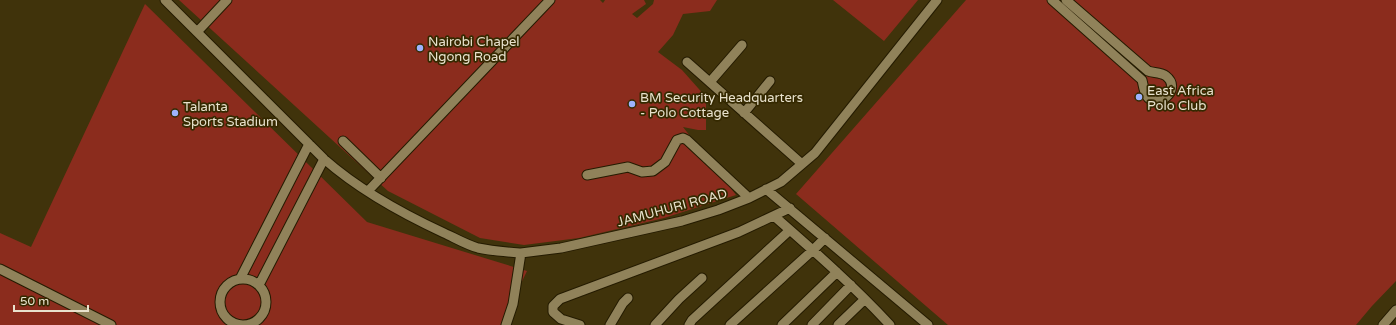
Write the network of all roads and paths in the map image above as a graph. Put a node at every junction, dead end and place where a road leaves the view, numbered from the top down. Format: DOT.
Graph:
graph roads {
  1 [pos="165,0"];
  2 [pos="226,0"];
  3 [pos="550,0"];
  4 [pos="937,0"];
  5 [pos="1052,0"];
  6 [pos="1066,0"];
  7 [pos="197,32"];
  8 [pos="742,45"];
  9 [pos="687,62"];
  10 [pos="770,81"];
  11 [pos="710,82"];
  12 [pos="744,113"];
  13 [pos="343,141"];
  14 [pos="309,144"];
  15 [pos="324,159"];
  16 [pos="802,164"];
  17 [pos="587,175"];
  18 [pos="381,178"];
  19 [pos="766,189"];
  20 [pos="368,191"];
  21 [pos="749,198"];
  22 [pos="790,208"];
  23 [pos="774,216"];
  24 [pos="790,230"];
  25 [pos="825,238"];
  26 [pos="813,250"];
  27 [pos="521,252"];
  28 [pos="0,268"];
  29 [pos="837,272"];
  30 [pos="702,278"];
  31 [pos="240,279"];
  32 [pos="259,285"];
  33 [pos="851,285"];
  34 [pos="628,298"];
  35 [pos="865,299"];
  36 [pos="1396,310"];
  37 [pos="234,324"];
  38 [pos="111,325"];
  39 [pos="506,325"];
  40 [pos="580,325"];
  41 [pos="610,325"];
  42 [pos="655,325"];
  43 [pos="689,325"];
  44 [pos="730,325"];
  45 [pos="782,325"];
  46 [pos="812,325"];
  47 [pos="838,325"];
  48 [pos="890,325"];
  49 [pos="928,325"];
  50 [pos="1383,325"];
  1 -- 7 [label="street, JAMUHURI ROAD"];
  2 -- 7 [label="street"];
  3 -- 18 [label="street"];
  4 -- 16 [label="street, JAMUHURI ROAD"];
  5 -- 6 [label="street"];
  7 -- 14 [label="street, JAMUHURI ROAD"];
  8 -- 11 [label="street"];
  9 -- 11 [label="street"];
  10 -- 12 [label="street"];
  11 -- 12 [label="street"];
  12 -- 16 [label="street"];
  13 -- 18 [label="street"];
  14 -- 15 [label="street, JAMUHURI ROAD"];
  14 -- 31 [label="street"];
  15 -- 20 [label="street, JAMUHURI ROAD"];
  15 -- 32 [label="street"];
  16 -- 19 [label="street, JAMUHURI ROAD"];
  17 -- 21 [label="street"];
  18 -- 20 [label="street"];
  19 -- 21 [label="street, JAMUHURI ROAD"];
  19 -- 22 [label="street"];
  20 -- 27 [label="street, JAMUHURI ROAD"];
  21 -- 27 [label="street, JAMUHURI ROAD"];
  22 -- 23 [label="street"];
  22 -- 25 [label="street"];
  23 -- 24 [label="street"];
  23 -- 40 [label="street"];
  24 -- 26 [label="street"];
  24 -- 43 [label="street"];
  25 -- 26 [label="street"];
  25 -- 49 [label="street"];
  26 -- 29 [label="street"];
  26 -- 44 [label="street"];
  27 -- 39 [label="street"];
  28 -- 38 [label="street"];
  29 -- 33 [label="street"];
  29 -- 45 [label="street"];
  30 -- 42 [label="street"];
  31 -- 32 [label="street"];
  31 -- 37 [label="street"];
  32 -- 37 [label="street"];
  33 -- 35 [label="street"];
  33 -- 46 [label="street"];
  34 -- 41 [label="street"];
  35 -- 47 [label="street"];
  35 -- 48 [label="street"];
  36 -- 50 [label="street"];
}
